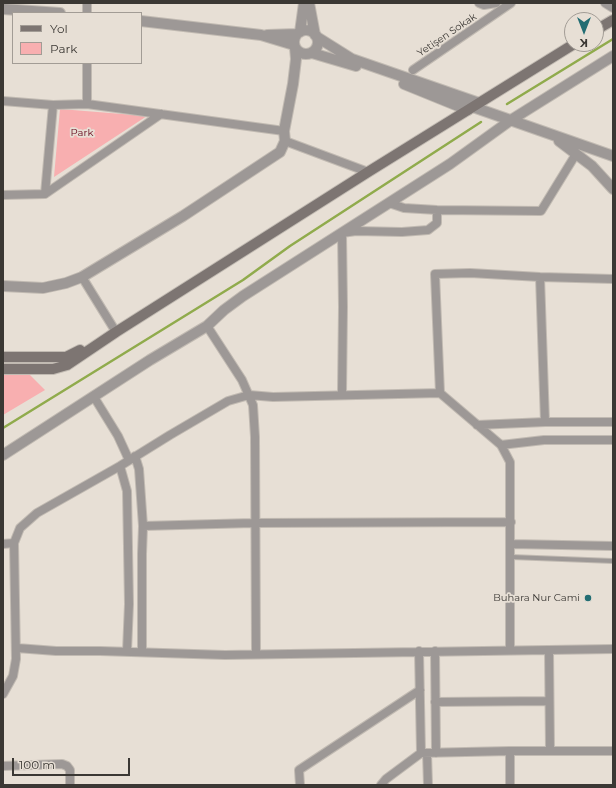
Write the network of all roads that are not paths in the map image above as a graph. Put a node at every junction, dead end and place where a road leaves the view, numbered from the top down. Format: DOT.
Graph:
graph roads {
  1 [pos="304,3"];
  2 [pos="309,3"];
  3 [pos="479,3"];
  4 [pos="496,3"];
  5 [pos="511,3"];
  6 [pos="606,3"];
  7 [pos="613,8"];
  8 [pos="3,9"];
  9 [pos="46,12"];
  10 [pos="613,20"];
  11 [pos="142,21"];
  12 [pos="604,25"];
  13 [pos="298,33"];
  14 [pos="261,35"];
  15 [pos="316,36"];
  16 [pos="294,47"];
  17 [pos="564,50"];
  18 [pos="310,54"];
  19 [pos="613,56"];
  20 [pos="87,64"];
  21 [pos="413,70"];
  22 [pos="293,84"];
  23 [pos="3,101"];
  24 [pos="87,104"];
  25 [pos="53,105"];
  26 [pos="474,107"];
  27 [pos="161,114"];
  28 [pos="511,120"];
  29 [pos="285,136"];
  30 [pos="551,136"];
  31 [pos="576,154"];
  32 [pos="613,156"];
  33 [pos="368,172"];
  34 [pos="613,190"];
  35 [pos="44,194"];
  36 [pos="3,195"];
  37 [pos="389,203"];
  38 [pos="437,210"];
  39 [pos="342,234"];
  40 [pos="82,277"];
  41 [pos="540,277"];
  42 [pos="613,279"];
  43 [pos="3,286"];
  44 [pos="207,326"];
  45 [pos="116,332"];
  46 [pos="3,357"];
  47 [pos="3,369"];
  48 [pos="440,393"];
  49 [pos="342,394"];
  50 [pos="249,395"];
  51 [pos="94,397"];
  52 [pos="545,422"];
  53 [pos="613,422"];
  54 [pos="477,425"];
  55 [pos="613,440"];
  56 [pos="501,445"];
  57 [pos="3,455"];
  58 [pos="132,458"];
  59 [pos="120,466"];
  60 [pos="511,522"];
  61 [pos="256,523"];
  62 [pos="143,526"];
  63 [pos="3,544"];
  64 [pos="14,544"];
  65 [pos="510,544"];
  66 [pos="613,546"];
  67 [pos="510,557"];
  68 [pos="613,561"];
  69 [pos="17,648"];
  70 [pos="613,649"];
  71 [pos="510,650"];
  72 [pos="549,650"];
  73 [pos="127,651"];
  74 [pos="420,651"];
  75 [pos="435,651"];
  76 [pos="142,652"];
  77 [pos="256,654"];
  78 [pos="420,690"];
  79 [pos="3,694"];
  80 [pos="550,701"];
  81 [pos="436,702"];
  82 [pos="510,751"];
  83 [pos="550,751"];
  84 [pos="613,751"];
  85 [pos="428,753"];
  86 [pos="3,766"];
  87 [pos="70,785"];
  88 [pos="300,785"];
  89 [pos="381,785"];
  90 [pos="428,785"];
  91 [pos="510,785"];
  1 -- 13 [label="street"];
  2 -- 15 [label="street"];
  3 -- 4 [label="street"];
  5 -- 21 [label="street, Yetişen Sokak"];
  6 -- 7 [label="street"];
  8 -- 9 [label="street"];
  10 -- 12 [label="main road"];
  11 -- 14 [label="street"];
  13 -- 14 [label="street"];
  13 -- 15 [label="street"];
  13 -- 16 [label="street"];
  14 -- 16 [label="street"];
  15 -- 18 [label="street"];
  15 -- 26 [label="street"];
  16 -- 18 [label="street"];
  16 -- 22 [label="street"];
  17 -- 26 [label="main road"];
  18 -- 22 [label="street"];
  18 -- 26 [label="street"];
  19 -- 28 [label="street"];
  20 -- 24 [label="street"];
  22 -- 29 [label="street"];
  23 -- 25 [label="street"];
  24 -- 25 [label="street"];
  24 -- 27 [label="street"];
  25 -- 35 [label="street"];
  26 -- 28 [label="street"];
  26 -- 33 [label="main road"];
  27 -- 29 [label="street"];
  27 -- 35 [label="street"];
  28 -- 30 [label="street"];
  28 -- 37 [label="street"];
  29 -- 33 [label="street"];
  29 -- 40 [label="street"];
  30 -- 31 [label="street"];
  30 -- 32 [label="street"];
  31 -- 34 [label="street"];
  31 -- 38 [label="street"];
  33 -- 45 [label="main road"];
  35 -- 36 [label="street"];
  37 -- 38 [label="street"];
  37 -- 39 [label="street"];
  38 -- 39 [label="street"];
  39 -- 44 [label="street"];
  39 -- 49 [label="street"];
  40 -- 43 [label="street"];
  40 -- 45 [label="street"];
  41 -- 42 [label="street"];
  41 -- 48 [label="street"];
  41 -- 52 [label="street"];
  44 -- 50 [label="street"];
  44 -- 51 [label="street"];
  45 -- 46 [label="main road"];
  45 -- 47 [label="main road"];
  48 -- 49 [label="street"];
  48 -- 54 [label="street"];
  49 -- 50 [label="street"];
  50 -- 58 [label="street"];
  50 -- 61 [label="street"];
  51 -- 57 [label="street"];
  51 -- 58 [label="street"];
  52 -- 53 [label="street"];
  52 -- 54 [label="street"];
  54 -- 56 [label="street"];
  55 -- 56 [label="street"];
  56 -- 60 [label="street"];
  58 -- 59 [label="street"];
  58 -- 62 [label="street"];
  59 -- 64 [label="street"];
  59 -- 73 [label="street"];
  60 -- 61 [label="street"];
  60 -- 65 [label="street"];
  61 -- 62 [label="street"];
  61 -- 77 [label="street"];
  62 -- 76 [label="street"];
  63 -- 64 [label="street"];
  64 -- 69 [label="street"];
  65 -- 66 [label="street"];
  65 -- 67 [label="street"];
  67 -- 68 [label="lane"];
  67 -- 71 [label="street"];
  69 -- 73 [label="street"];
  69 -- 79 [label="street"];
  70 -- 72 [label="street"];
  71 -- 72 [label="street"];
  71 -- 75 [label="street"];
  72 -- 80 [label="street"];
  73 -- 76 [label="street"];
  74 -- 75 [label="street"];
  74 -- 77 [label="street"];
  74 -- 78 [label="street"];
  75 -- 81 [label="street"];
  76 -- 77 [label="street"];
  78 -- 85 [label="street"];
  78 -- 88 [label="street"];
  80 -- 81 [label="street"];
  80 -- 83 [label="street"];
  81 -- 85 [label="street"];
  82 -- 83 [label="street"];
  82 -- 85 [label="street"];
  82 -- 91 [label="street"];
  83 -- 84 [label="street"];
  85 -- 89 [label="street"];
  85 -- 90 [label="street"];
  86 -- 87 [label="street"];
}
